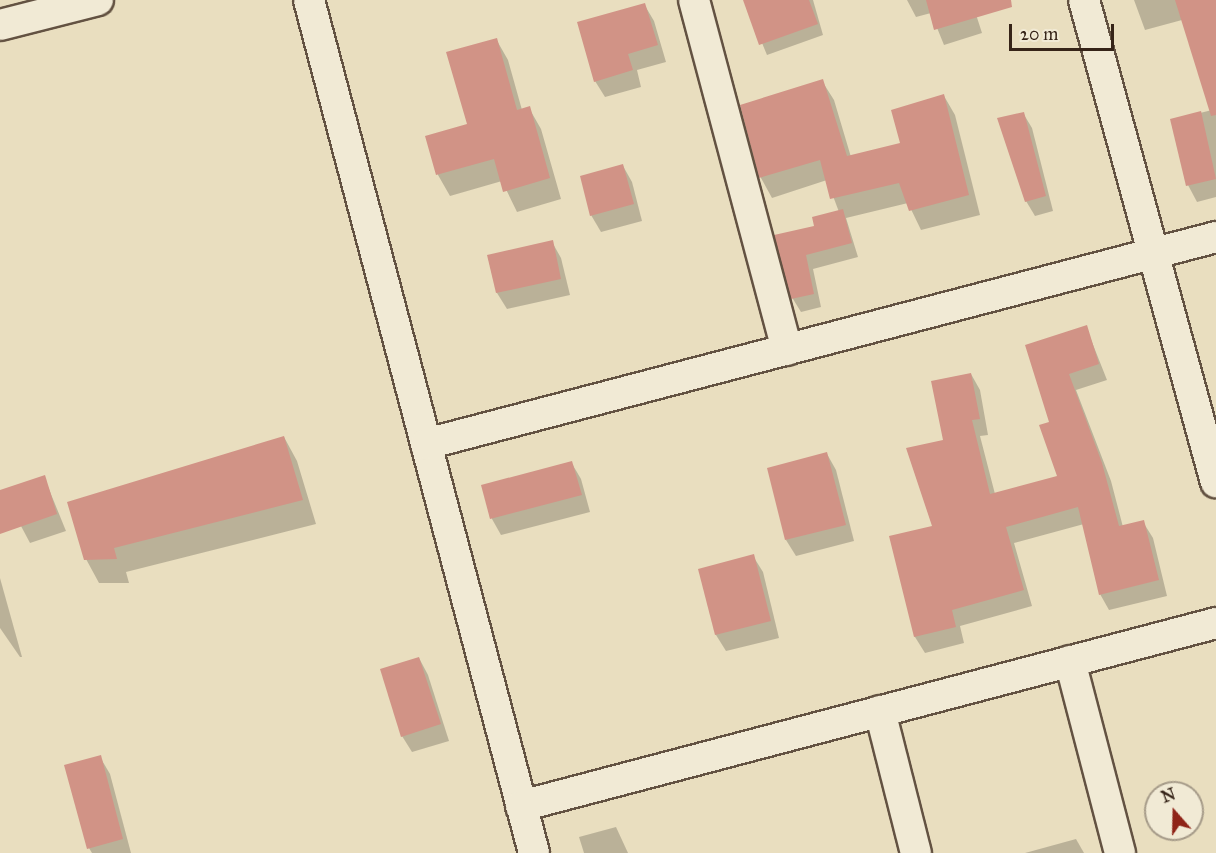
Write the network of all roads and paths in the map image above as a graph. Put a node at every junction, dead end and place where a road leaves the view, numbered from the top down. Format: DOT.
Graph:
graph roads {
  1 [pos="98,0"];
  2 [pos="309,0"];
  3 [pos="694,0"];
  4 [pos="1084,0"];
  5 [pos="0,25"];
  6 [pos="1216,237"];
  7 [pos="1153,254"];
  8 [pos="787,350"];
  9 [pos="426,444"];
  10 [pos="1216,482"];
  11 [pos="1216,623"];
  12 [pos="1070,661"];
  13 [pos="880,711"];
  14 [pos="521,806"];
  15 [pos="534,853"];
  16 [pos="916,853"];
  17 [pos="1120,853"];
  1 -- 5 [label="street"];
  2 -- 9 [label="street"];
  3 -- 8 [label="street"];
  4 -- 7 [label="street"];
  6 -- 7 [label="street"];
  7 -- 8 [label="street"];
  7 -- 10 [label="street"];
  8 -- 9 [label="street"];
  9 -- 14 [label="street"];
  11 -- 12 [label="street"];
  12 -- 13 [label="street"];
  12 -- 17 [label="street"];
  13 -- 14 [label="street"];
  13 -- 16 [label="street"];
  14 -- 15 [label="street"];
}
